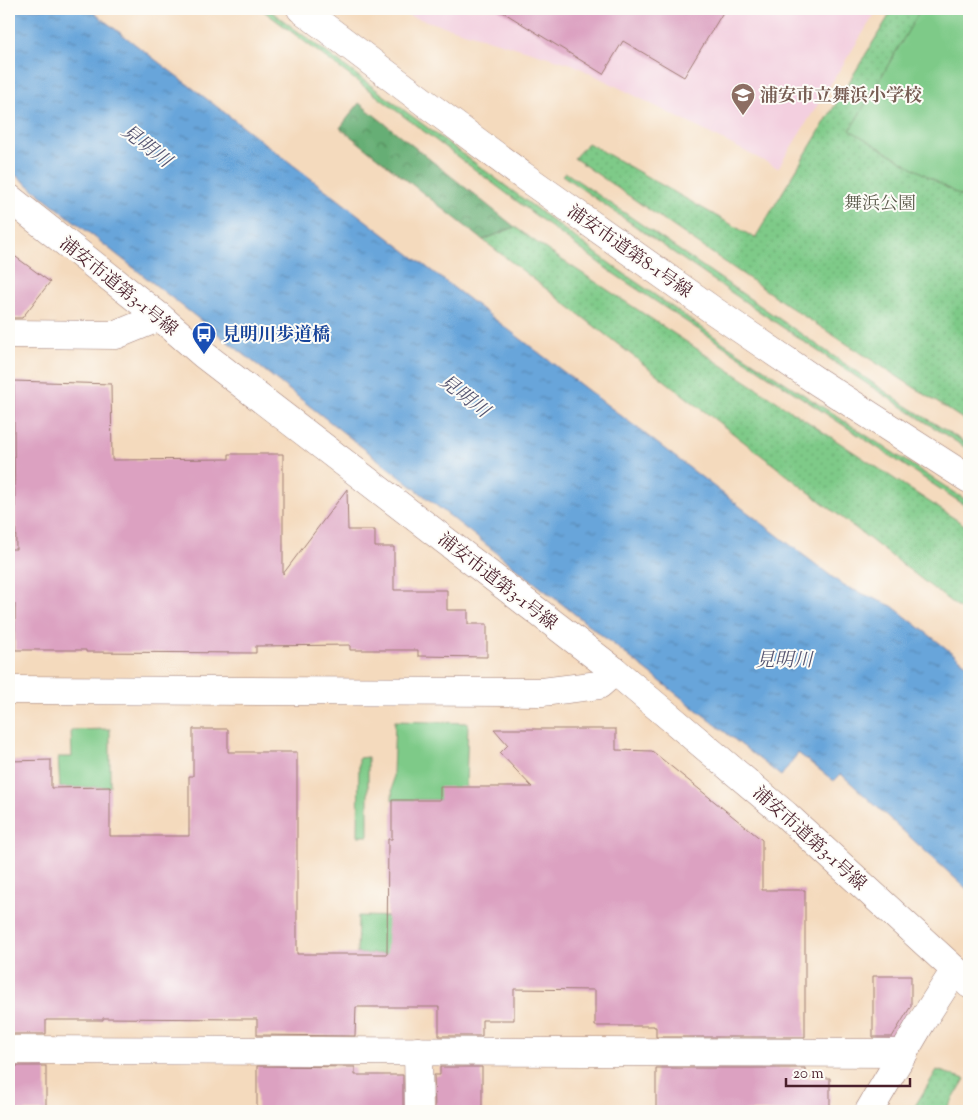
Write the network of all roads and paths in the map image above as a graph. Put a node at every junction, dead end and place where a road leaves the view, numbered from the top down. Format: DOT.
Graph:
graph roads {
  1 [pos="301,9"];
  2 [pos="9,198"];
  3 [pos="160,317"];
  4 [pos="9,334"];
  5 [pos="969,479"];
  6 [pos="615,671"];
  7 [pos="9,690"];
  8 [pos="962,977"];
  9 [pos="9,1050"];
  10 [pos="418,1051"];
  11 [pos="904,1053"];
  12 [pos="419,1111"];
  13 [pos="869,1111"];
  1 -- 5 [label="street, 浦安市道第8-1号線"];
  2 -- 3 [label="street, 浦安市道第3-1号線"];
  3 -- 4 [label="street"];
  3 -- 6 [label="street, 浦安市道第3-1号線"];
  6 -- 7 [label="street"];
  6 -- 8 [label="street, 浦安市道第3-1号線"];
  8 -- 11 [label="street"];
  9 -- 10 [label="street"];
  10 -- 11 [label="street"];
  10 -- 12 [label="street"];
  11 -- 13 [label="street"];
}
